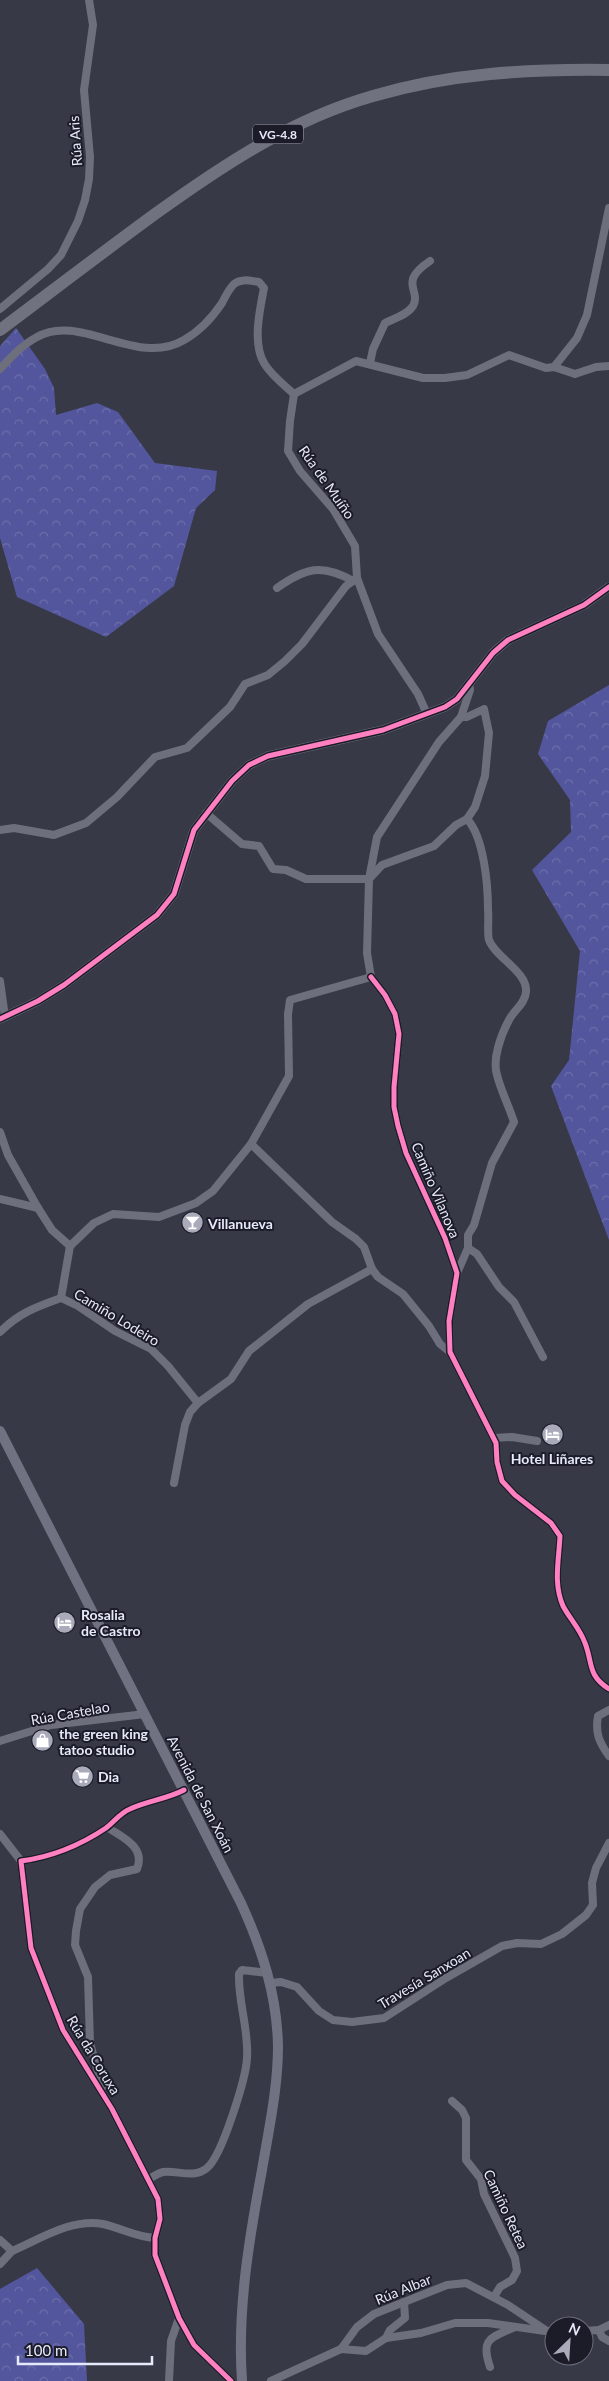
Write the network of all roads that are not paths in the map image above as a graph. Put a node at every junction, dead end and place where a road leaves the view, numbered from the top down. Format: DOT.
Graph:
graph roads {
  1 [pos="89,0"];
  2 [pos="609,70"];
  3 [pos="609,208"];
  4 [pos="430,261"];
  5 [pos="0,309"];
  6 [pos="0,330"];
  7 [pos="370,363"];
  8 [pos="609,366"];
  9 [pos="554,367"];
  10 [pos="0,369"];
  11 [pos="294,394"];
  12 [pos="355,580"];
  13 [pos="609,587"];
  14 [pos="277,588"];
  15 [pos="469,684"];
  16 [pos="427,714"];
  17 [pos="461,717"];
  18 [pos="206,812"];
  19 [pos="467,819"];
  20 [pos="0,830"];
  21 [pos="369,879"];
  22 [pos="371,977"];
  23 [pos="0,981"];
  24 [pos="2,1018"];
  25 [pos="0,1132"];
  26 [pos="251,1144"];
  27 [pos="0,1199"];
  28 [pos="38,1208"];
  29 [pos="70,1246"];
  30 [pos="468,1248"];
  31 [pos="372,1269"];
  32 [pos="457,1273"];
  33 [pos="61,1298"];
  34 [pos="0,1332"];
  35 [pos="450,1352"];
  36 [pos="543,1357"];
  37 [pos="198,1403"];
  38 [pos="0,1431"];
  39 [pos="494,1438"];
  40 [pos="537,1441"];
  41 [pos="174,1483"];
  42 [pos="609,1689"];
  43 [pos="609,1710"];
  44 [pos="145,1714"];
  45 [pos="0,1741"];
  46 [pos="609,1756"];
  47 [pos="184,1790"];
  48 [pos="107,1827"];
  49 [pos="0,1834"];
  50 [pos="609,1843"];
  51 [pos="21,1861"];
  52 [pos="269,1978"];
  53 [pos="105,2098"];
  54 [pos="452,2101"];
  55 [pos="149,2180"];
  56 [pos="155,2238"];
  57 [pos="0,2240"];
  58 [pos="12,2251"];
  59 [pos="0,2264"];
  60 [pos="494,2297"];
  61 [pos="404,2302"];
  62 [pos="179,2318"];
  63 [pos="609,2325"];
  64 [pos="515,2327"];
  65 [pos="544,2327"];
  66 [pos="544,2330"];
  67 [pos="594,2330"];
  68 [pos="599,2330"];
  69 [pos="386,2338"];
  70 [pos="609,2341"];
  71 [pos="341,2349"];
  72 [pos="490,2367"];
  73 [pos="276,2380"];
  74 [pos="169,2381"];
  75 [pos="231,2381"];
  76 [pos="242,2381"];
  1 -- 5 [label="street, Rúa Aris"];
  2 -- 6 [label="highway, VG-4.8"];
  3 -- 9 [label="street"];
  4 -- 7 [label="street"];
  7 -- 9 [label="street"];
  7 -- 11 [label="street"];
  8 -- 9 [label="street"];
  10 -- 11 [label="street"];
  11 -- 12 [label="street, Rúa de Muíño"];
  12 -- 14 [label="street"];
  12 -- 16 [label="street, Rúa de Muíño"];
  12 -- 20 [label="street"];
  13 -- 15 [label="street"];
  15 -- 16 [label="street"];
  15 -- 17 [label="street"];
  16 -- 18 [label="street"];
  17 -- 19 [label="street"];
  17 -- 21 [label="street"];
  18 -- 21 [label="street"];
  18 -- 24 [label="street"];
  19 -- 21 [label="street"];
  19 -- 30 [label="street"];
  21 -- 22 [label="street"];
  22 -- 26 [label="street"];
  22 -- 32 [label="street, Camiño Vilanova"];
  23 -- 24 [label="street"];
  25 -- 28 [label="street"];
  26 -- 29 [label="street"];
  26 -- 31 [label="street"];
  27 -- 28 [label="street"];
  28 -- 29 [label="street"];
  29 -- 33 [label="street"];
  30 -- 32 [label="street"];
  30 -- 36 [label="street"];
  31 -- 35 [label="street"];
  31 -- 37 [label="street"];
  32 -- 35 [label="street, Camiño Vilanova"];
  33 -- 34 [label="street"];
  33 -- 37 [label="street, Camiño Lodeiro"];
  35 -- 39 [label="street, Camiño Vilanova"];
  37 -- 41 [label="street"];
  38 -- 44 [label="main road, Avenida de San Xoán"];
  39 -- 40 [label="street"];
  39 -- 42 [label="street, Camiño Vilanova"];
  43 -- 46 [label="street"];
  44 -- 45 [label="street, Rúa Castelao"];
  44 -- 47 [label="main road, Avenida de San Xoán"];
  47 -- 48 [label="street"];
  47 -- 52 [label="main road, Avenida de San Xoán"];
  48 -- 51 [label="street"];
  48 -- 53 [label="street"];
  49 -- 51 [label="street"];
  50 -- 52 [label="street, Travesía Sanxoan"];
  51 -- 53 [label="street, Rúa da Coruxa"];
  52 -- 55 [label="street, Travesía Sanxoan"];
  52 -- 76 [label="main road, Avenida de San Xoán"];
  53 -- 55 [label="street, Rúa da Coruxa"];
  54 -- 60 [label="street, Camiño Retea"];
  55 -- 56 [label="street, Rúa da Coruxa"];
  56 -- 58 [label="street"];
  56 -- 62 [label="street, Rúa da Coruxa"];
  57 -- 58 [label="street"];
  58 -- 59 [label="street"];
  60 -- 61 [label="street, Rúa Albar"];
  60 -- 65 [label="street, Rúa Albar"];
  61 -- 69 [label="street"];
  61 -- 71 [label="street, Rúa Albar"];
  62 -- 74 [label="street"];
  62 -- 75 [label="street, Rúa da Coruxa"];
  63 -- 68 [label="street"];
  64 -- 66 [label="street"];
  64 -- 69 [label="street"];
  64 -- 72 [label="street"];
  67 -- 68 [label="street"];
  68 -- 70 [label="street"];
  69 -- 71 [label="street"];
  71 -- 73 [label="street, Rúa Albar"];
}
